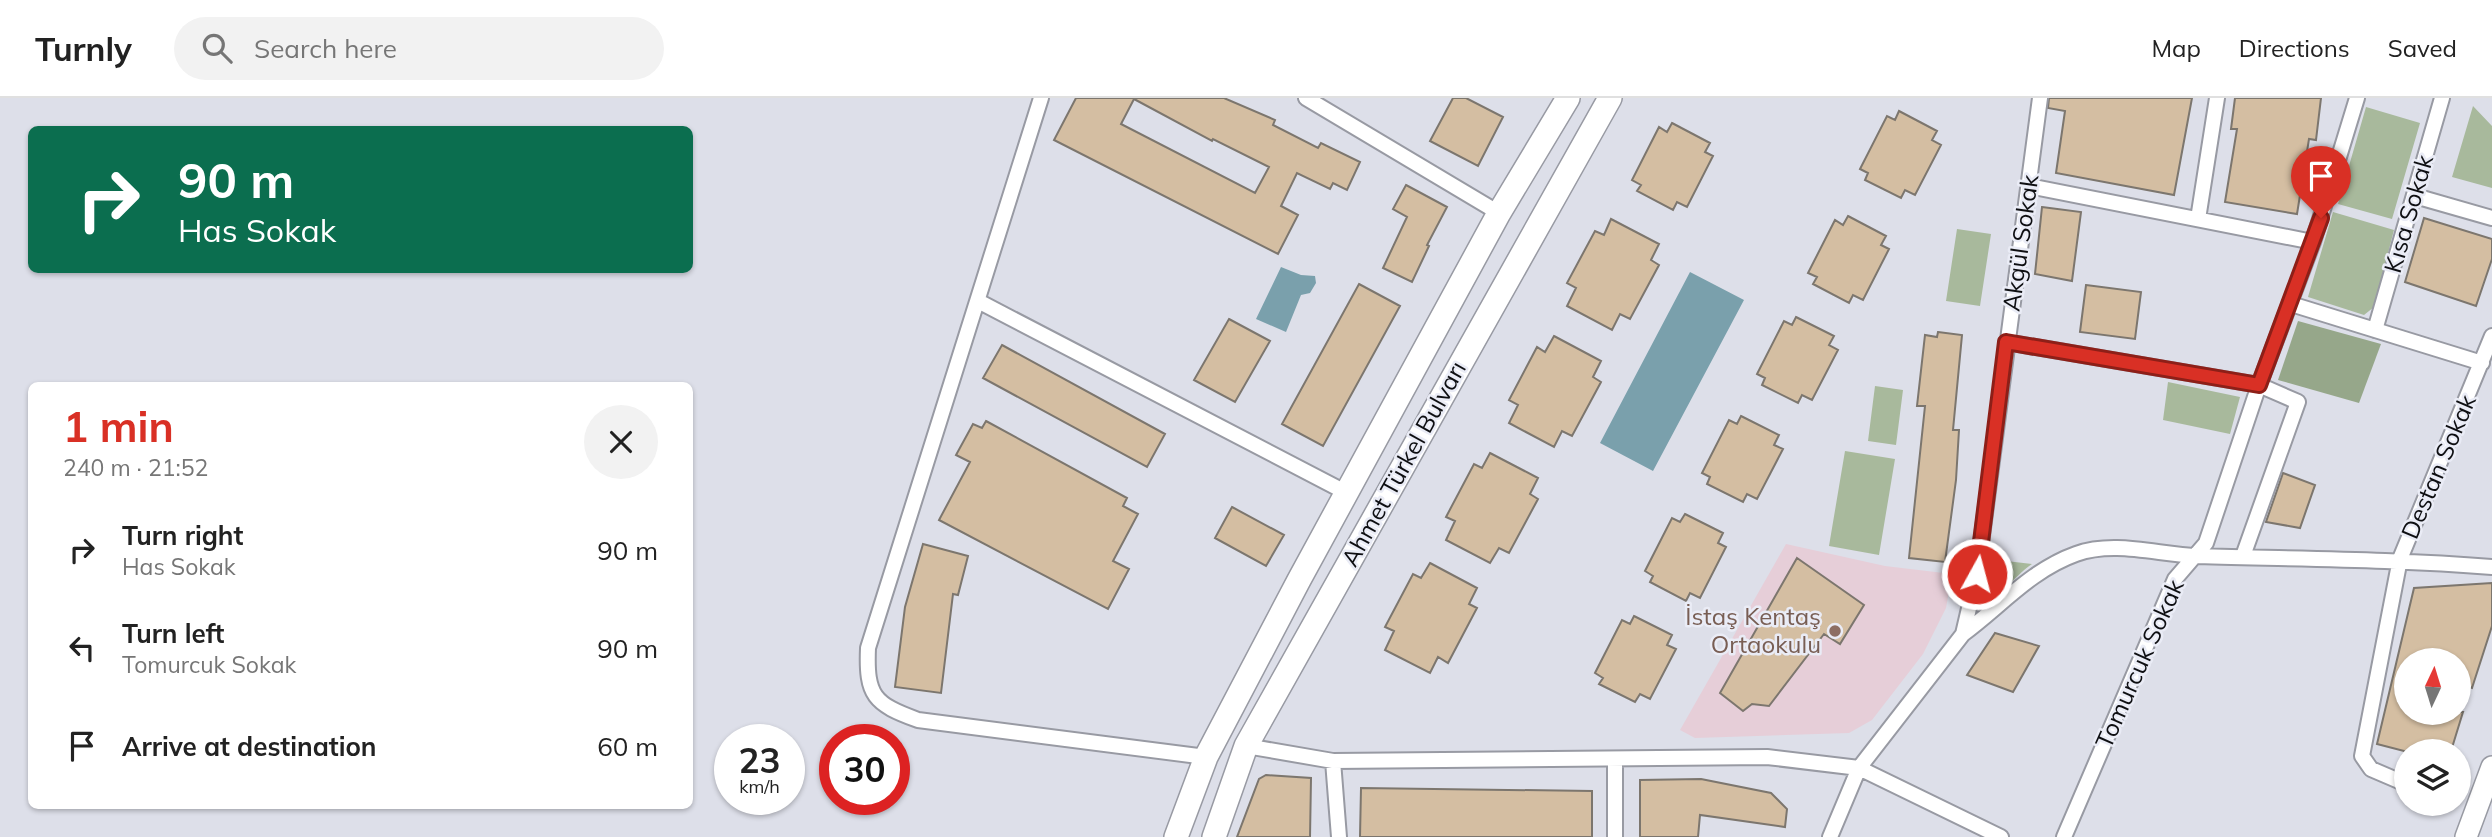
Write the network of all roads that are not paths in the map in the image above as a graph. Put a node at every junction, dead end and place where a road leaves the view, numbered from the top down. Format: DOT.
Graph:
graph roads {
  1 [pos="1041,98"];
  2 [pos="1306,98"];
  3 [pos="1569,98"];
  4 [pos="1610,98"];
  5 [pos="2040,98"];
  6 [pos="2217,98"];
  7 [pos="2357,98"];
  8 [pos="2442,98"];
  9 [pos="2029,186"];
  10 [pos="2415,196"];
  11 [pos="1499,213"];
  12 [pos="2492,218"];
  13 [pos="2198,219"];
  14 [pos="2313,242"];
  15 [pos="978,301"];
  16 [pos="2291,304"];
  17 [pos="2375,330"];
  18 [pos="2492,336"];
  19 [pos="2006,342"];
  20 [pos="2482,363"];
  21 [pos="2259,385"];
  22 [pos="1349,494"];
  23 [pos="2195,556"];
  24 [pos="2243,556"];
  25 [pos="2400,559"];
  26 [pos="2492,566"];
  27 [pos="1963,634"];
  28 [pos="1246,746"];
  29 [pos="1206,757"];
  30 [pos="1615,759"];
  31 [pos="1333,761"];
  32 [pos="2492,767"];
  33 [pos="1859,768"];
  34 [pos="2394,779"];
  35 [pos="1176,837"];
  36 [pos="1214,837"];
  37 [pos="1339,837"];
  38 [pos="1615,837"];
  39 [pos="1830,837"];
  40 [pos="2001,837"];
  41 [pos="2064,837"];
  42 [pos="2466,837"];
  1 -- 15 [label="street"];
  2 -- 11 [label="street"];
  3 -- 11 [label="main road, Ahmet Türkel Bulvarı"];
  4 -- 28 [label="main road, Ahmet Türkel Bulvarı"];
  5 -- 9 [label="street, Akgül Sokak"];
  6 -- 13 [label="street"];
  7 -- 14 [label="street, Tomurcuk Sokak"];
  8 -- 10 [label="street, Kısa Sokak"];
  9 -- 13 [label="street"];
  9 -- 19 [label="street, Akgül Sokak"];
  10 -- 12 [label="street"];
  10 -- 17 [label="street, Kısa Sokak"];
  11 -- 22 [label="main road, Ahmet Türkel Bulvarı"];
  13 -- 14 [label="street"];
  14 -- 16 [label="street, Tomurcuk Sokak"];
  15 -- 22 [label="street"];
  15 -- 29 [label="street"];
  16 -- 17 [label="street"];
  16 -- 21 [label="street, Tomurcuk Sokak"];
  17 -- 20 [label="street"];
  18 -- 20 [label="street, Destan Sokak"];
  19 -- 21 [label="street"];
  19 -- 27 [label="street, Akgül Sokak"];
  20 -- 25 [label="street, Destan Sokak"];
  21 -- 23 [label="street, Tomurcuk Sokak"];
  21 -- 24 [label="street"];
  22 -- 29 [label="main road, Ahmet Türkel Bulvarı"];
  23 -- 24 [label="street"];
  23 -- 27 [label="street"];
  23 -- 41 [label="street, Tomurcuk Sokak"];
  24 -- 25 [label="street"];
  25 -- 26 [label="street"];
  25 -- 34 [label="street, Destan Sokak"];
  27 -- 33 [label="street, Akgül Sokak"];
  28 -- 31 [label="street"];
  28 -- 36 [label="main road, Ahmet Türkel Bulvarı"];
  29 -- 35 [label="main road, Ahmet Türkel Bulvarı"];
  30 -- 31 [label="street"];
  30 -- 33 [label="street"];
  30 -- 38 [label="street"];
  31 -- 37 [label="street"];
  32 -- 42 [label="main road"];
  33 -- 39 [label="street, Akgül Sokak"];
  33 -- 40 [label="street"];
}
